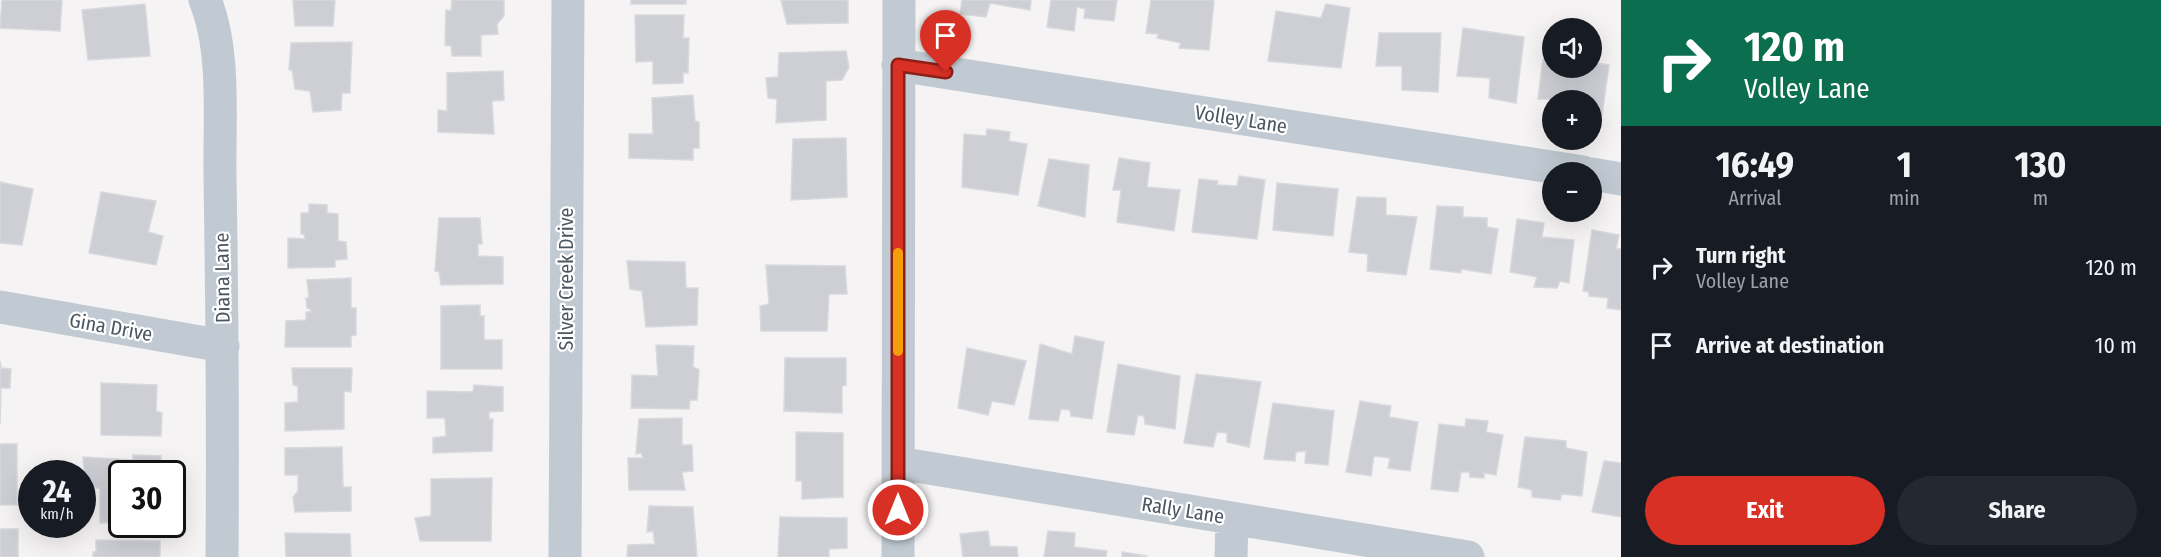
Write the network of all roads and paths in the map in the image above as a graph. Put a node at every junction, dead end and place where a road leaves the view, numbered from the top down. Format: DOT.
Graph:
graph roads {
  1 [pos="205,0"];
  2 [pos="568,0"];
  3 [pos="899,0"];
  4 [pos="898,65"];
  5 [pos="1542,166"];
  6 [pos="1602,175"];
  7 [pos="1621,178"];
  8 [pos="0,307"];
  9 [pos="223,346"];
  10 [pos="898,463"];
  11 [pos="1232,518"];
  12 [pos="222,557"];
  13 [pos="565,557"];
  14 [pos="898,557"];
  15 [pos="1231,557"];
  16 [pos="1468,557"];
  1 -- 9 [label="street, Diana Lane"];
  2 -- 13 [label="street, Silver Creek Drive"];
  3 -- 4 [label="street"];
  4 -- 5 [label="street, Volley Lane"];
  4 -- 10 [label="street"];
  6 -- 7 [label="street"];
  8 -- 9 [label="street, Gina Drive"];
  9 -- 12 [label="street, Diana Lane"];
  10 -- 11 [label="street, Rally Lane"];
  10 -- 14 [label="street"];
  11 -- 15 [label="street"];
  11 -- 16 [label="street, Rally Lane"];
}
